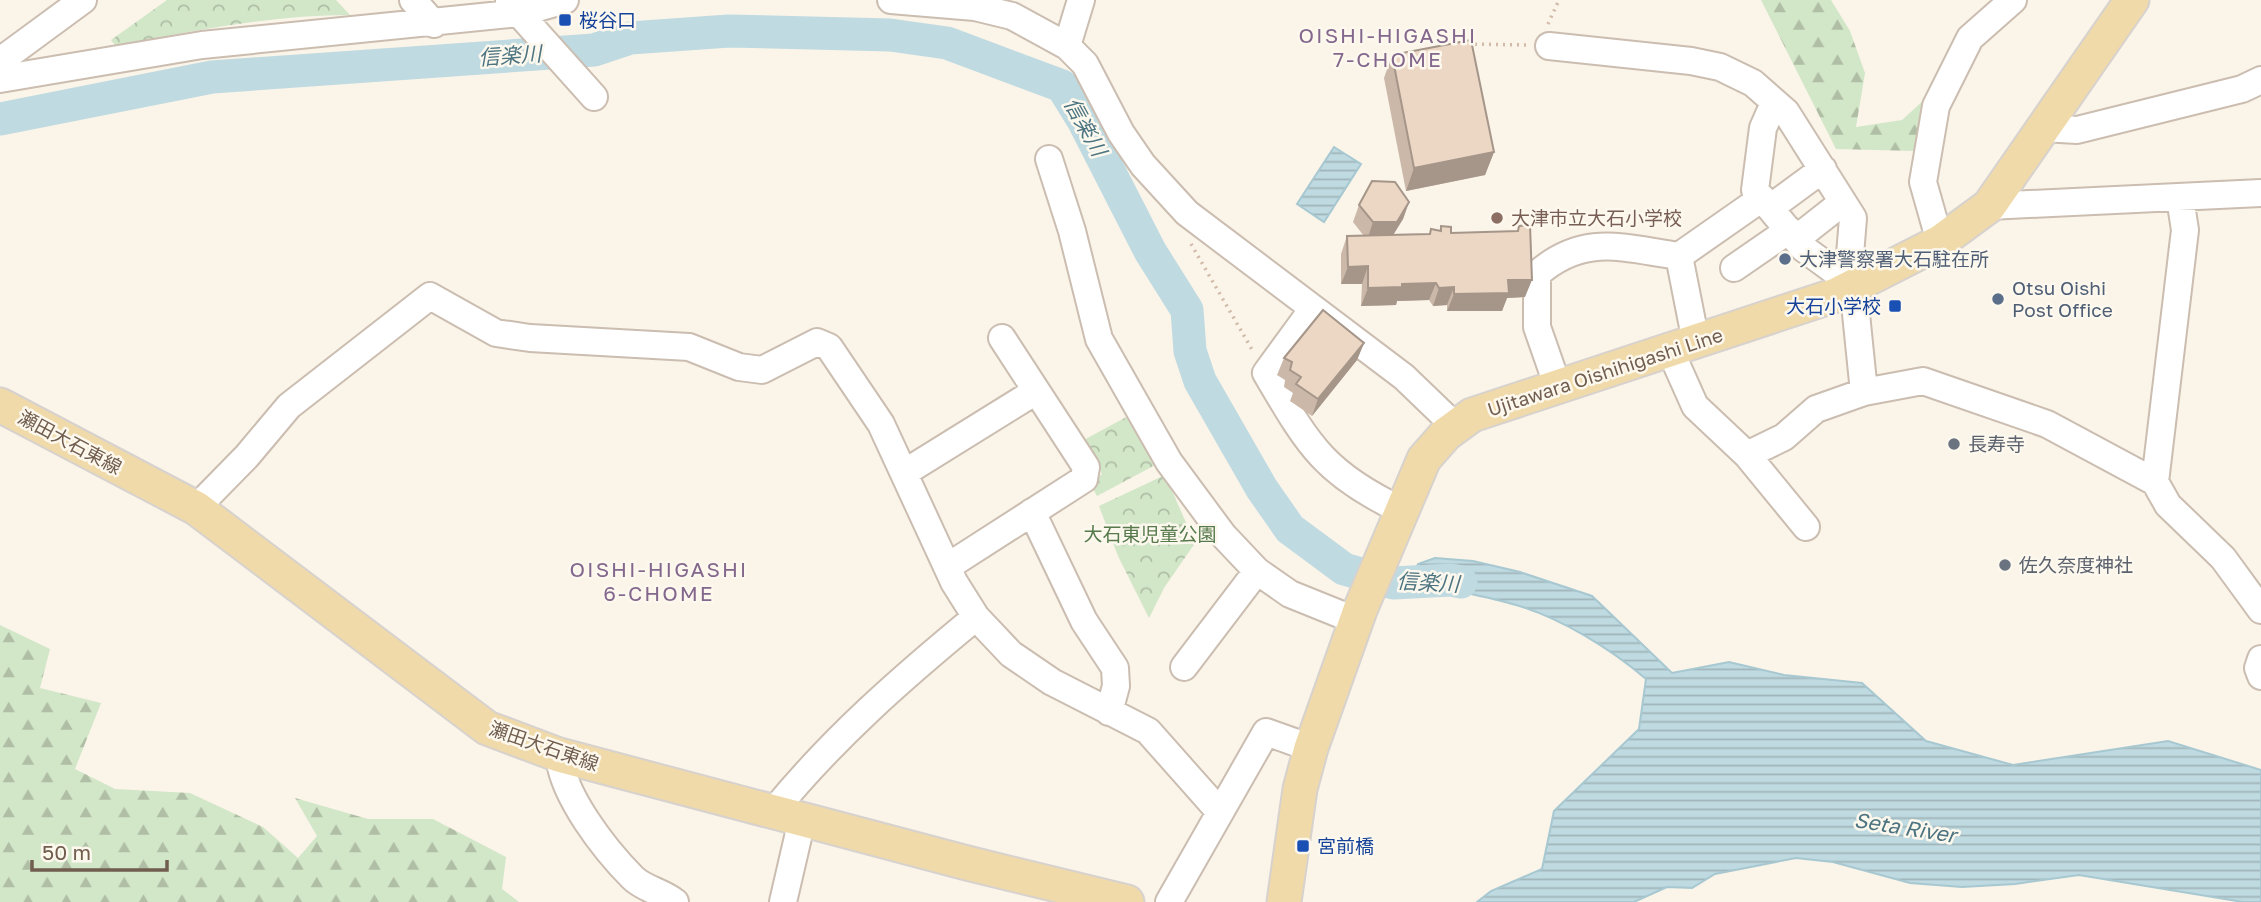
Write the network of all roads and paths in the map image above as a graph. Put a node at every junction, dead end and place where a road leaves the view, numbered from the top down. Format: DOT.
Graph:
graph roads {
  1 [pos="83,0"];
  2 [pos="413,0"];
  3 [pos="565,0"];
  4 [pos="891,0"];
  5 [pos="1081,0"];
  6 [pos="2013,0"];
  7 [pos="2132,0"];
  8 [pos="975,4"];
  9 [pos="521,14"];
  10 [pos="434,24"];
  11 [pos="1466,45"];
  12 [pos="1067,46"];
  13 [pos="1549,46"];
  14 [pos="1404,55"];
  15 [pos="1378,60"];
  16 [pos="0,61"];
  17 [pos="0,79"];
  18 [pos="2261,80"];
  19 [pos="594,97"];
  20 [pos="1773,103"];
  21 [pos="2043,128"];
  22 [pos="1049,159"];
  23 [pos="1823,169"];
  24 [pos="2261,193"];
  25 [pos="2180,198"];
  26 [pos="1843,202"];
  27 [pos="1766,203"];
  28 [pos="1989,205"];
  29 [pos="1187,213"];
  30 [pos="1792,234"];
  31 [pos="1940,242"];
  32 [pos="1679,256"];
  33 [pos="1734,268"];
  34 [pos="1854,286"];
  35 [pos="1312,310"];
  36 [pos="1002,338"];
  37 [pos="1683,346"];
  38 [pos="1266,373"];
  39 [pos="1558,387"];
  40 [pos="1036,391"];
  41 [pos="1864,392"];
  42 [pos="0,405"];
  43 [pos="1456,427"];
  44 [pos="1747,455"];
  45 [pos="904,473"];
  46 [pos="2155,482"];
  47 [pos="196,508"];
  48 [pos="1032,512"];
  49 [pos="1399,516"];
  50 [pos="1806,527"];
  51 [pos="947,567"];
  52 [pos="1257,571"];
  53 [pos="2261,610"];
  54 [pos="1359,616"];
  55 [pos="976,617"];
  56 [pos="2261,659"];
  57 [pos="1184,667"];
  58 [pos="2261,676"];
  59 [pos="1109,712"];
  60 [pos="1311,748"];
  61 [pos="559,755"];
  62 [pos="1219,811"];
  63 [pos="787,816"];
  64 [pos="675,902"];
  65 [pos="783,902"];
  66 [pos="1127,902"];
  67 [pos="1168,902"];
  68 [pos="1284,902"];
  1 -- 16 [label="street"];
  2 -- 10 [label="street"];
  3 -- 9 [label="street"];
  4 -- 8 [label="street"];
  5 -- 12 [label="street"];
  6 -- 31 [label="street"];
  7 -- 21 [label="main road, Ujitawara Oishihigashi Line"];
  8 -- 12 [label="street"];
  9 -- 10 [label="street"];
  9 -- 19 [label="street"];
  10 -- 17 [label="street"];
  11 -- 13 [label="path"];
  12 -- 29 [label="street"];
  13 -- 20 [label="street"];
  14 -- 15 [label="path"];
  18 -- 21 [label="street"];
  20 -- 23 [label="street"];
  20 -- 27 [label="street"];
  21 -- 28 [label="main road, Ujitawara Oishihigashi Line"];
  22 -- 52 [label="street"];
  23 -- 26 [label="street"];
  23 -- 27 [label="street"];
  24 -- 25 [label="street"];
  25 -- 28 [label="street"];
  25 -- 46 [label="street"];
  26 -- 30 [label="street"];
  26 -- 34 [label="street"];
  27 -- 30 [label="street"];
  27 -- 32 [label="street"];
  28 -- 31 [label="main road, Ujitawara Oishihigashi Line"];
  29 -- 35 [label="street"];
  29 -- 38 [label="path"];
  30 -- 33 [label="street"];
  30 -- 34 [label="street"];
  31 -- 34 [label="main road, Ujitawara Oishihigashi Line"];
  32 -- 37 [label="street"];
  32 -- 39 [label="street"];
  34 -- 37 [label="main road, Ujitawara Oishihigashi Line"];
  34 -- 41 [label="street"];
  35 -- 38 [label="street"];
  35 -- 43 [label="street"];
  36 -- 40 [label="street"];
  37 -- 39 [label="main road, Ujitawara Oishihigashi Line"];
  37 -- 44 [label="street"];
  38 -- 49 [label="street"];
  39 -- 43 [label="main road, Ujitawara Oishihigashi Line"];
  40 -- 45 [label="street"];
  40 -- 48 [label="street"];
  41 -- 44 [label="street"];
  41 -- 46 [label="street"];
  42 -- 47 [label="main road, 瀬田大石東線"];
  43 -- 49 [label="main road, Ujitawara Oishihigashi Line"];
  44 -- 50 [label="street"];
  45 -- 47 [label="street"];
  45 -- 51 [label="street"];
  46 -- 53 [label="street"];
  47 -- 61 [label="main road, 瀬田大石東線"];
  48 -- 51 [label="street"];
  48 -- 59 [label="street"];
  49 -- 54 [label="main road, Ujitawara Oishihigashi Line"];
  51 -- 55 [label="street"];
  52 -- 54 [label="street"];
  52 -- 57 [label="street"];
  54 -- 60 [label="main road, Ujitawara Oishihigashi Line"];
  55 -- 59 [label="street"];
  55 -- 63 [label="street"];
  56 -- 58 [label="street"];
  59 -- 62 [label="street"];
  60 -- 62 [label="street"];
  60 -- 68 [label="main road, Ujitawara Oishihigashi Line"];
  61 -- 63 [label="main road, 瀬田大石東線"];
  61 -- 64 [label="street"];
  62 -- 67 [label="street"];
  63 -- 65 [label="street"];
  63 -- 66 [label="main road, 瀬田大石東線"];
}
